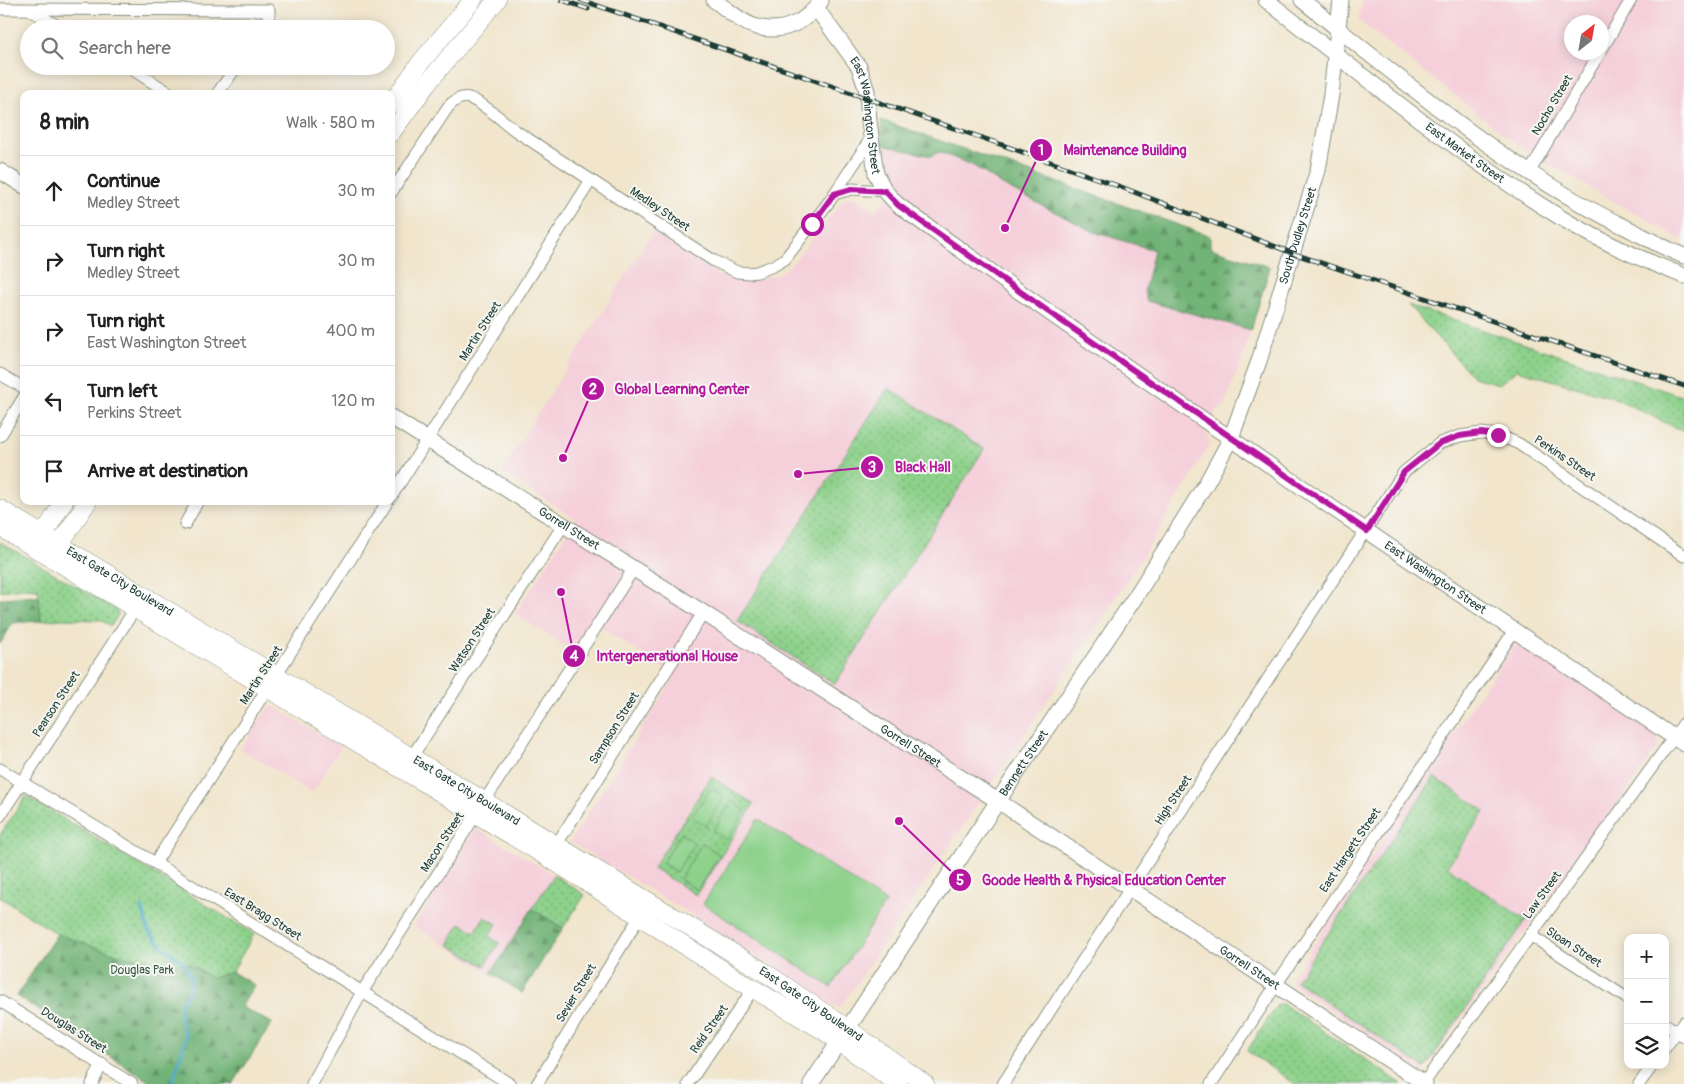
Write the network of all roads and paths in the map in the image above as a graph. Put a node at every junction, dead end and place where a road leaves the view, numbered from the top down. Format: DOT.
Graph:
graph roads {
  1 [pos="473,0"];
  2 [pos="497,0"];
  3 [pos="714,0"];
  4 [pos="1266,0"];
  5 [pos="1302,0"];
  6 [pos="1340,0"];
  7 [pos="1631,0"];
  8 [pos="819,4"];
  9 [pos="0,9"];
  10 [pos="31,10"];
  11 [pos="48,20"];
  12 [pos="267,20"];
  13 [pos="1337,28"];
  14 [pos="1609,37"];
  15 [pos="1335,54"];
  16 [pos="1596,60"];
  17 [pos="141,75"];
  18 [pos="230,75"];
  19 [pos="165,90"];
  20 [pos="220,90"];
  21 [pos="395,98"];
  22 [pos="395,128"];
  23 [pos="871,138"];
  24 [pos="0,171"];
  25 [pos="1530,173"];
  26 [pos="591,180"];
  27 [pos="20,184"];
  28 [pos="395,187"];
  29 [pos="885,191"];
  30 [pos="834,194"];
  31 [pos="1684,256"];
  32 [pos="1684,276"];
  33 [pos="1,378"];
  34 [pos="20,386"];
  35 [pos="20,404"];
  36 [pos="395,419"];
  37 [pos="0,436"];
  38 [pos="1231,438"];
  39 [pos="428,440"];
  40 [pos="395,490"];
  41 [pos="62,505"];
  42 [pos="85,505"];
  43 [pos="196,505"];
  44 [pos="385,505"];
  45 [pos="0,509"];
  46 [pos="185,524"];
  47 [pos="564,524"];
  48 [pos="0,527"];
  49 [pos="1367,531"];
  50 [pos="40,541"];
  51 [pos="56,551"];
  52 [pos="1684,556"];
  53 [pos="634,568"];
  54 [pos="135,608"];
  55 [pos="703,613"];
  56 [pos="1514,631"];
  57 [pos="273,682"];
  58 [pos="1684,722"];
  59 [pos="1679,741"];
  60 [pos="407,764"];
  61 [pos="0,769"];
  62 [pos="22,781"];
  63 [pos="998,800"];
  64 [pos="480,807"];
  65 [pos="0,816"];
  66 [pos="553,851"];
  67 [pos="155,862"];
  68 [pos="1131,889"];
  69 [pos="640,916"];
  70 [pos="1530,934"];
  71 [pos="1276,985"];
  72 [pos="753,989"];
  73 [pos="362,992"];
  74 [pos="1624,996"];
  75 [pos="0,1001"];
  76 [pos="1684,1022"];
  77 [pos="1669,1027"];
  78 [pos="1680,1034"];
  79 [pos="844,1035"];
  80 [pos="1669,1044"];
  81 [pos="102,1064"];
  82 [pos="1650,1069"];
  83 [pos="92,1084"];
  84 [pos="132,1084"];
  85 [pos="312,1084"];
  86 [pos="510,1084"];
  87 [pos="537,1084"];
  88 [pos="688,1084"];
  89 [pos="811,1084"];
  90 [pos="898,1084"];
  91 [pos="925,1084"];
  92 [pos="1003,1084"];
  93 [pos="1212,1084"];
  94 [pos="1424,1084"];
  95 [pos="1639,1084"];
  1 -- 21 [label="main road"];
  2 -- 22 [label="main road"];
  3 -- 8 [label="street, East Washington Street"];
  4 -- 15 [label="street, East Market Street"];
  5 -- 13 [label="street, East Market Street"];
  6 -- 13 [label="street, South Dudley Street"];
  7 -- 14 [label="street, Nocho Street"];
  8 -- 23 [label="street, East Washington Street"];
  9 -- 10 [label="street"];
  10 -- 11 [label="street"];
  10 -- 12 [label="street"];
  13 -- 15 [label="street, South Dudley Street"];
  13 -- 25 [label="street, East Market Street"];
  15 -- 32 [label="street, East Market Street"];
  15 -- 38 [label="street, South Dudley Street"];
  16 -- 25 [label="street, Nocho Street"];
  17 -- 19 [label="street"];
  18 -- 20 [label="street"];
  23 -- 29 [label="street, East Washington Street"];
  23 -- 30 [label="street, Medley Street"];
  24 -- 27 [label="street"];
  25 -- 31 [label="street, East Market Street"];
  26 -- 28 [label="street, Medley Street"];
  26 -- 30 [label="street, Medley Street"];
  26 -- 39 [label="street, Martin Street"];
  29 -- 30 [label="street"];
  29 -- 38 [label="street, East Washington Street"];
  33 -- 34 [label="street"];
  35 -- 37 [label="street"];
  36 -- 39 [label="street, Gorrell Street"];
  38 -- 49 [label="street, East Washington Street"];
  38 -- 63 [label="street, Bennett Street"];
  39 -- 40 [label="street, Martin Street"];
  39 -- 47 [label="street, Gorrell Street"];
  41 -- 50 [label="main road"];
  42 -- 51 [label="main road"];
  43 -- 46 [label="street"];
  44 -- 57 [label="street, Martin Street"];
  45 -- 50 [label="main road, East Gate City Boulevard"];
  47 -- 53 [label="street, Gorrell Street"];
  47 -- 60 [label="street, Watson Street"];
  48 -- 50 [label="main road, East Gate City Boulevard"];
  49 -- 52 [label="street, Perkins Street"];
  49 -- 56 [label="street, East Washington Street"];
  49 -- 68 [label="street, High Street"];
  50 -- 51 [label="main road, East Gate City Boulevard"];
  51 -- 54 [label="main road, East Gate City Boulevard"];
  51 -- 57 [label="main road, East Gate City Boulevard"];
  53 -- 55 [label="street, Gorrell Street"];
  53 -- 64 [label="street, Macon Street"];
  54 -- 57 [label="main road, East Gate City Boulevard"];
  54 -- 62 [label="street, Pearson Street"];
  55 -- 63 [label="street, Gorrell Street"];
  55 -- 66 [label="street, Sampson Street"];
  56 -- 59 [label="street, East Washington Street"];
  56 -- 71 [label="street, East Hargett Street"];
  57 -- 60 [label="main road, East Gate City Boulevard"];
  57 -- 67 [label="street, Martin Street"];
  58 -- 59 [label="street, Law Street"];
  59 -- 70 [label="street, Law Street"];
  60 -- 64 [label="main road, East Gate City Boulevard"];
  61 -- 62 [label="street, East Bragg Street"];
  62 -- 65 [label="street, Pearson Street"];
  62 -- 67 [label="street, East Bragg Street"];
  63 -- 68 [label="street, Gorrell Street"];
  63 -- 79 [label="street, Bennett Street"];
  64 -- 66 [label="main road, East Gate City Boulevard"];
  64 -- 73 [label="street, Macon Street"];
  66 -- 69 [label="main road, East Gate City Boulevard"];
  66 -- 79 [label="main road, East Gate City Boulevard"];
  67 -- 73 [label="street, East Bragg Street"];
  68 -- 71 [label="street, Gorrell Street"];
  68 -- 92 [label="street, High Street"];
  69 -- 72 [label="main road, East Gate City Boulevard"];
  69 -- 87 [label="street, Sevier Street"];
  70 -- 74 [label="street, Sloan Street"];
  70 -- 94 [label="street, Law Street"];
  71 -- 93 [label="street, East Hargett Street"];
  71 -- 94 [label="street, Gorrell Street"];
  72 -- 79 [label="main road, East Gate City Boulevard"];
  72 -- 88 [label="street, Reid Street"];
  73 -- 85 [label="street, Macon Street"];
  73 -- 86 [label="street, East Bragg Street"];
  75 -- 81 [label="street, Douglas Street"];
  76 -- 78 [label="street"];
  77 -- 78 [label="street"];
  78 -- 80 [label="street"];
  79 -- 89 [label="street, Bennett Street"];
  79 -- 90 [label="main road, East Gate City Boulevard"];
  79 -- 91 [label="main road, East Gate City Boulevard"];
  81 -- 83 [label="street"];
  81 -- 84 [label="street, Douglas Street"];
  82 -- 95 [label="street"];
}
